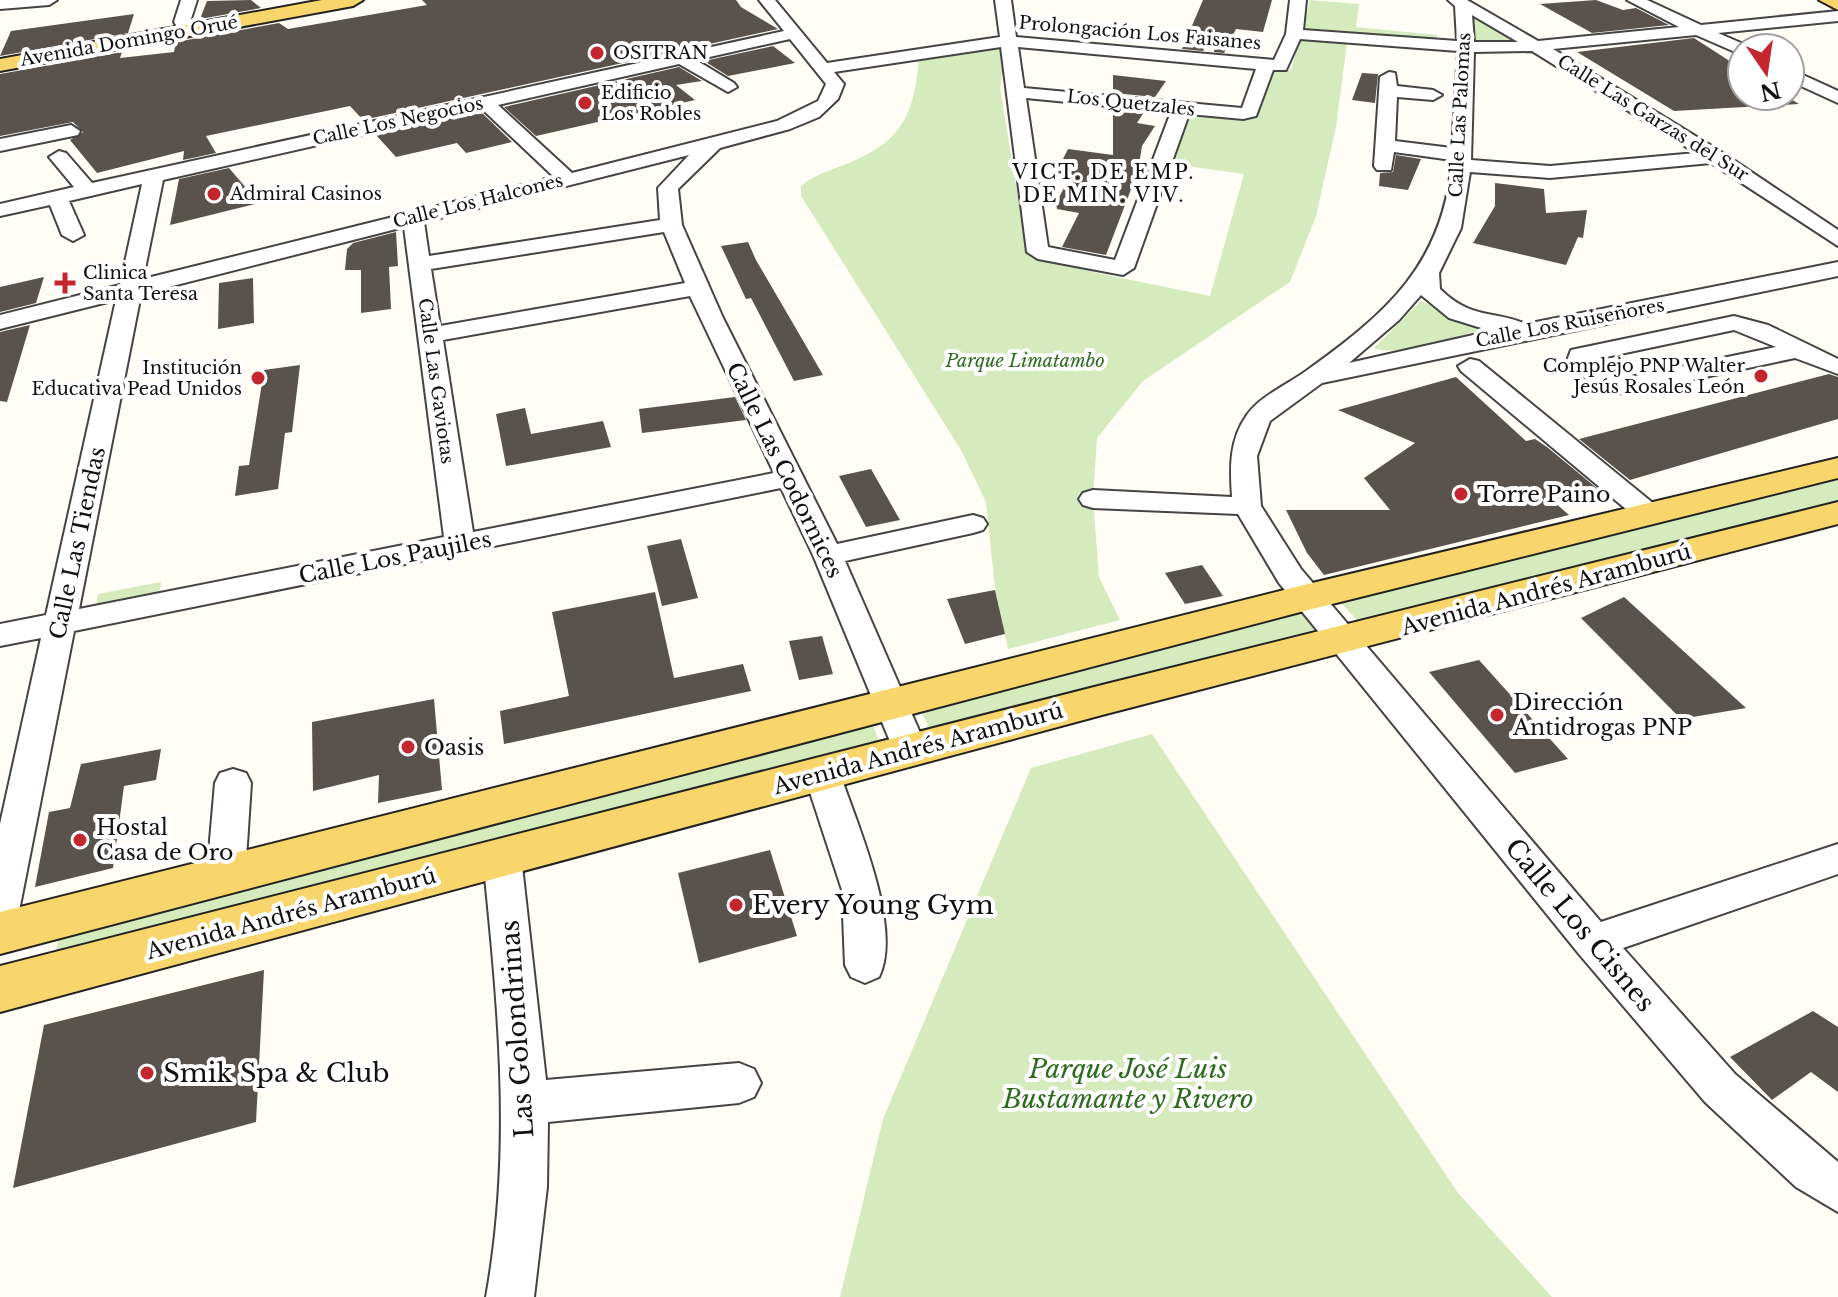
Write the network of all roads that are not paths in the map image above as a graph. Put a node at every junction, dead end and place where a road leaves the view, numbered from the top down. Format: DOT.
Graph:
graph roads {
  1 [pos="49,0"];
  2 [pos="189,0"];
  3 [pos="306,0"];
  4 [pos="353,0"];
  5 [pos="767,0"];
  6 [pos="1003,0"];
  7 [pos="1298,0"];
  8 [pos="1635,0"];
  9 [pos="1829,0"];
  10 [pos="1460,2"];
  11 [pos="0,4"];
  12 [pos="1838,4"];
  13 [pos="1838,16"];
  14 [pos="185,26"];
  15 [pos="1703,30"];
  16 [pos="796,33"];
  17 [pos="1294,34"];
  18 [pos="1008,41"];
  19 [pos="1726,42"];
  20 [pos="1539,47"];
  21 [pos="1466,48"];
  22 [pos="0,56"];
  23 [pos="0,65"];
  24 [pos="670,65"];
  25 [pos="1266,65"];
  26 [pos="825,68"];
  27 [pos="1806,82"];
  28 [pos="728,87"];
  29 [pos="1015,92"];
  30 [pos="1433,95"];
  31 [pos="1838,98"];
  32 [pos="418,99"];
  33 [pos="485,102"];
  34 [pos="1182,108"];
  35 [pos="438,113"];
  36 [pos="71,131"];
  37 [pos="728,140"];
  38 [pos="0,145"];
  39 [pos="1385,145"];
  40 [pos="59,157"];
  41 [pos="1716,157"];
  42 [pos="1461,160"];
  43 [pos="1384,166"];
  44 [pos="614,167"];
  45 [pos="154,175"];
  46 [pos="567,179"];
  47 [pos="668,188"];
  48 [pos="87,190"];
  49 [pos="57,197"];
  50 [pos="0,210"];
  51 [pos="413,218"];
  52 [pos="671,225"];
  53 [pos="73,235"];
  54 [pos="1838,240"];
  55 [pos="419,264"];
  56 [pos="1838,269"];
  57 [pos="1428,273"];
  58 [pos="698,288"];
  59 [pos="130,290"];
  60 [pos="0,322"];
  61 [pos="1550,326"];
  62 [pos="430,335"];
  63 [pos="1794,351"];
  64 [pos="1470,366"];
  65 [pos="1838,367"];
  66 [pos="1304,383"];
  67 [pos="1838,468"];
  68 [pos="789,478"];
  69 [pos="1093,499"];
  70 [pos="1247,506"];
  71 [pos="1838,513"];
  72 [pos="1649,514"];
  73 [pos="973,524"];
  74 [pos="460,544"];
  75 [pos="828,555"];
  76 [pos="1308,597"];
  77 [pos="61,623"];
  78 [pos="0,635"];
  79 [pos="1344,641"];
  80 [pos="892,704"];
  81 [pos="911,751"];
  82 [pos="15,773"];
  83 [pos="822,774"];
  84 [pos="233,783"];
  85 [pos="502,857"];
  86 [pos="1838,859"];
  87 [pos="226,875"];
  88 [pos="2,891"];
  89 [pos="0,933"];
  90 [pos="1593,942"];
  91 [pos="865,965"];
  92 [pos="0,989"];
  93 [pos="739,1083"];
  94 [pos="526,1103"];
  95 [pos="1838,1189"];
  96 [pos="510,1297"];
  1 -- 11 [label="street"];
  2 -- 14 [label="street"];
  3 -- 14 [label="main road, Avenida Domingo Orué"];
  4 -- 14 [label="main road, Avenida Domingo Orué"];
  5 -- 16 [label="street"];
  6 -- 18 [label="street"];
  7 -- 17 [label="street"];
  8 -- 15 [label="street"];
  9 -- 12 [label="main road"];
  10 -- 20 [label="street, Calle Las Garzas del Sur"];
  10 -- 21 [label="street, Calle Las Palomas"];
  13 -- 15 [label="street"];
  14 -- 22 [label="main road, Avenida Domingo Orué"];
  14 -- 23 [label="main road, Avenida Domingo Orué"];
  15 -- 19 [label="street"];
  15 -- 20 [label="street"];
  16 -- 24 [label="street, Calle Los Negocios"];
  16 -- 26 [label="street"];
  17 -- 21 [label="street"];
  17 -- 25 [label="street, Prolongación Los Faisanes"];
  18 -- 25 [label="street, Prolongación Los Faisanes"];
  18 -- 26 [label="street, Prolongación Los Faisanes"];
  18 -- 29 [label="street"];
  20 -- 21 [label="street"];
  20 -- 41 [label="street, Calle Las Garzas del Sur"];
  21 -- 42 [label="street, Calle Las Palomas"];
  24 -- 28 [label="street"];
  24 -- 33 [label="street, Calle Los Negocios"];
  25 -- 34 [label="street, Los Quetzales"];
  26 -- 37 [label="street, Calle Los Halcones"];
  27 -- 31 [label="street"];
  29 -- 34 [label="street, Los Quetzales"];
  29 -- 34 [label="street"];
  30 -- 39 [label="street"];
  32 -- 35 [label="street"];
  33 -- 35 [label="street, Calle Los Negocios"];
  33 -- 46 [label="street"];
  35 -- 45 [label="street, Calle Los Negocios"];
  36 -- 38 [label="street"];
  37 -- 44 [label="street, Calle Los Halcones"];
  37 -- 47 [label="street"];
  39 -- 42 [label="street"];
  39 -- 43 [label="street"];
  40 -- 48 [label="street"];
  41 -- 42 [label="street"];
  41 -- 54 [label="street, Calle Las Garzas del Sur"];
  42 -- 57 [label="street, Calle Las Palomas"];
  44 -- 46 [label="street, Calle Los Halcones"];
  44 -- 47 [label="street"];
  45 -- 48 [label="street, Calle Los Negocios"];
  45 -- 59 [label="street, Calle Las Tiendas"];
  46 -- 51 [label="street, Calle Los Halcones"];
  47 -- 52 [label="street, Calle Las Codornices"];
  48 -- 49 [label="street, Calle Los Negocios"];
  49 -- 50 [label="street, Calle Los Negocios"];
  49 -- 53 [label="street"];
  51 -- 55 [label="street, Calle Las Gaviotas"];
  51 -- 59 [label="street, Calle Los Halcones"];
  52 -- 55 [label="street"];
  52 -- 58 [label="street, Calle Las Codornices"];
  55 -- 62 [label="street, Calle Las Gaviotas"];
  56 -- 61 [label="street, Calle Los Ruiseñores"];
  57 -- 61 [label="street"];
  57 -- 66 [label="street, Calle Las Palomas"];
  58 -- 62 [label="street"];
  58 -- 68 [label="street, Calle Las Codornices"];
  59 -- 60 [label="street, Calle Los Halcones"];
  59 -- 77 [label="street, Calle Las Tiendas"];
  61 -- 66 [label="street, Calle Los Ruiseñores"];
  62 -- 74 [label="street, Calle Las Gaviotas"];
  63 -- 63 [label="street"];
  63 -- 65 [label="street"];
  64 -- 72 [label="street"];
  66 -- 70 [label="street, Calle Las Palomas"];
  67 -- 72 [label="main road, Avenida Andrés Aramburú"];
  68 -- 74 [label="street, Calle Los Paujiles"];
  68 -- 75 [label="street, Calle Las Codornices"];
  69 -- 70 [label="street"];
  70 -- 76 [label="street, Calle Las Palomas"];
  71 -- 79 [label="main road, Avenida Andrés Aramburú"];
  72 -- 76 [label="main road, Avenida Andrés Aramburú"];
  73 -- 75 [label="street"];
  74 -- 77 [label="street, Calle Los Paujiles"];
  75 -- 80 [label="street, Calle Las Codornices"];
  76 -- 79 [label="street, Calle Las Palomas"];
  76 -- 80 [label="main road, Avenida Andrés Aramburú"];
  77 -- 78 [label="street, Calle Los Paujiles"];
  77 -- 82 [label="street, Calle Las Tiendas"];
  79 -- 81 [label="main road, Avenida Andrés Aramburú"];
  79 -- 90 [label="street, Calle Los Cisnes"];
  80 -- 81 [label="street, Calle Las Codornices"];
  80 -- 87 [label="main road, Avenida Andrés Aramburú"];
  81 -- 83 [label="main road, Avenida Andrés Aramburú"];
  82 -- 88 [label="street, Calle Las Tiendas"];
  83 -- 85 [label="main road, Avenida Andrés Aramburú"];
  83 -- 91 [label="street"];
  84 -- 87 [label="street"];
  85 -- 92 [label="main road, Avenida Andrés Aramburú"];
  85 -- 94 [label="street, Las Golondrinas"];
  86 -- 90 [label="street"];
  87 -- 89 [label="main road, Avenida Andrés Aramburú"];
  90 -- 95 [label="street, Calle Los Cisnes"];
  93 -- 94 [label="street"];
  94 -- 96 [label="street, Las Golondrinas"];
}
